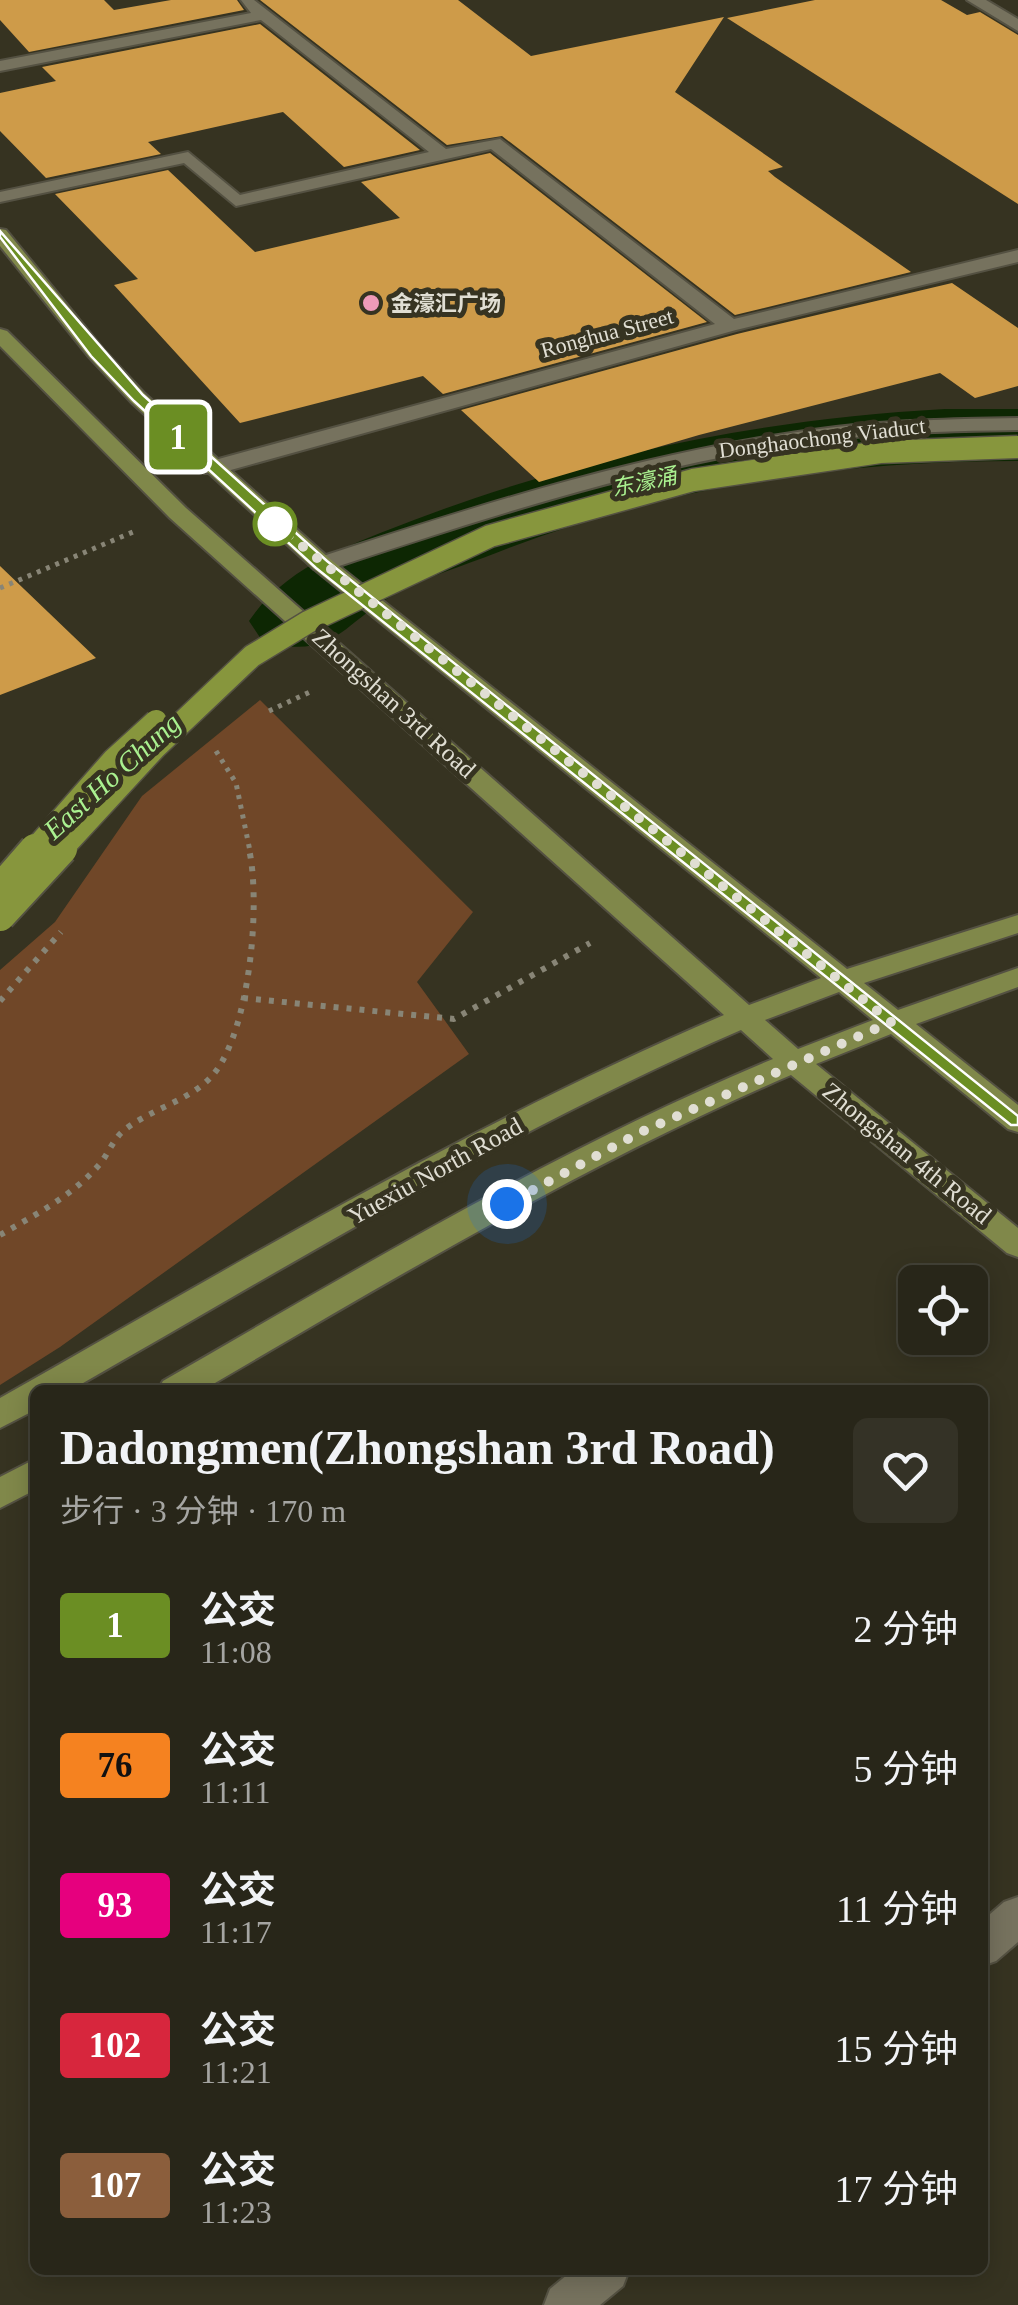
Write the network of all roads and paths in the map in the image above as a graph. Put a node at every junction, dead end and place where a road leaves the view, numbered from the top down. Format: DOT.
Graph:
graph roads {
  1 [pos="244,0"];
  2 [pos="975,0"];
  3 [pos="264,14"];
  4 [pos="1018,26"];
  5 [pos="0,66"];
  6 [pos="443,154"];
  7 [pos="0,197"];
  8 [pos="0,234"];
  9 [pos="1018,256"];
  10 [pos="730,326"];
  11 [pos="0,335"];
  12 [pos="1018,424"];
  13 [pos="1018,445"];
  14 [pos="212,468"];
  15 [pos="178,513"];
  16 [pos="322,564"];
  17 [pos="0,588"];
  18 [pos="359,671"];
  19 [pos="256,716"];
  20 [pos="202,756"];
  21 [pos="0,889"];
  22 [pos="0,916"];
  23 [pos="72,918"];
  24 [pos="634,919"];
  25 [pos="1018,924"];
  26 [pos="1018,978"];
  27 [pos="841,982"];
  28 [pos="242,998"];
  29 [pos="0,1001"];
  30 [pos="745,1017"];
  31 [pos="891,1022"];
  32 [pos="795,1062"];
  33 [pos="1018,1120"];
  34 [pos="0,1235"];
  35 [pos="1018,1245"];
  36 [pos="52,1385"];
  37 [pos="184,1385"];
  38 [pos="30,1397"];
  39 [pos="0,1414"];
  40 [pos="30,1476"];
  41 [pos="0,1494"];
  42 [pos="1018,1916"];
  43 [pos="988,1942"];
  44 [pos="601,2275"];
  45 [pos="566,2305"];
  1 -- 3 [label="lane"];
  2 -- 4 [label="lane"];
  3 -- 5 [label="lane"];
  3 -- 6 [label="lane"];
  6 -- 7 [label="lane"];
  6 -- 10 [label="lane"];
  8 -- 14 [label="main road"];
  9 -- 10 [label="lane, Ronghua Street"];
  10 -- 14 [label="lane, Ronghua Street"];
  11 -- 15 [label="main road, Zhongshan 3rd Road"];
  12 -- 16 [label="lane"];
  13 -- 21 [label="highway, Donghaochong Viaduct, bridge"];
  13 -- 22 [label="highway, Donghaochong Viaduct, bridge"];
  14 -- 16 [label="main road"];
  15 -- 17 [label="path"];
  15 -- 18 [label="main road, Zhongshan 3rd Road"];
  16 -- 27 [label="main road"];
  18 -- 19 [label="path"];
  18 -- 24 [label="main road, Zhongshan 3rd Road"];
  20 -- 28 [label="path"];
  23 -- 29 [label="path"];
  24 -- 28 [label="path"];
  24 -- 30 [label="main road, Zhongshan 3rd Road"];
  25 -- 27 [label="main road, Yuexiu North Road"];
  26 -- 31 [label="main road"];
  27 -- 30 [label="main road, Yuexiu North Road"];
  27 -- 31 [label="main road"];
  28 -- 34 [label="path"];
  30 -- 32 [label="main road, Zhongshan 3rd Road"];
  30 -- 36 [label="main road, Yuexiu North Road"];
  31 -- 32 [label="main road"];
  31 -- 33 [label="main road"];
  32 -- 35 [label="main road, Zhongshan 4th Road"];
  32 -- 37 [label="main road"];
  38 -- 39 [label="main road"];
  40 -- 41 [label="main road"];
  42 -- 43 [label="lane"];
  44 -- 45 [label="lane"];
}
